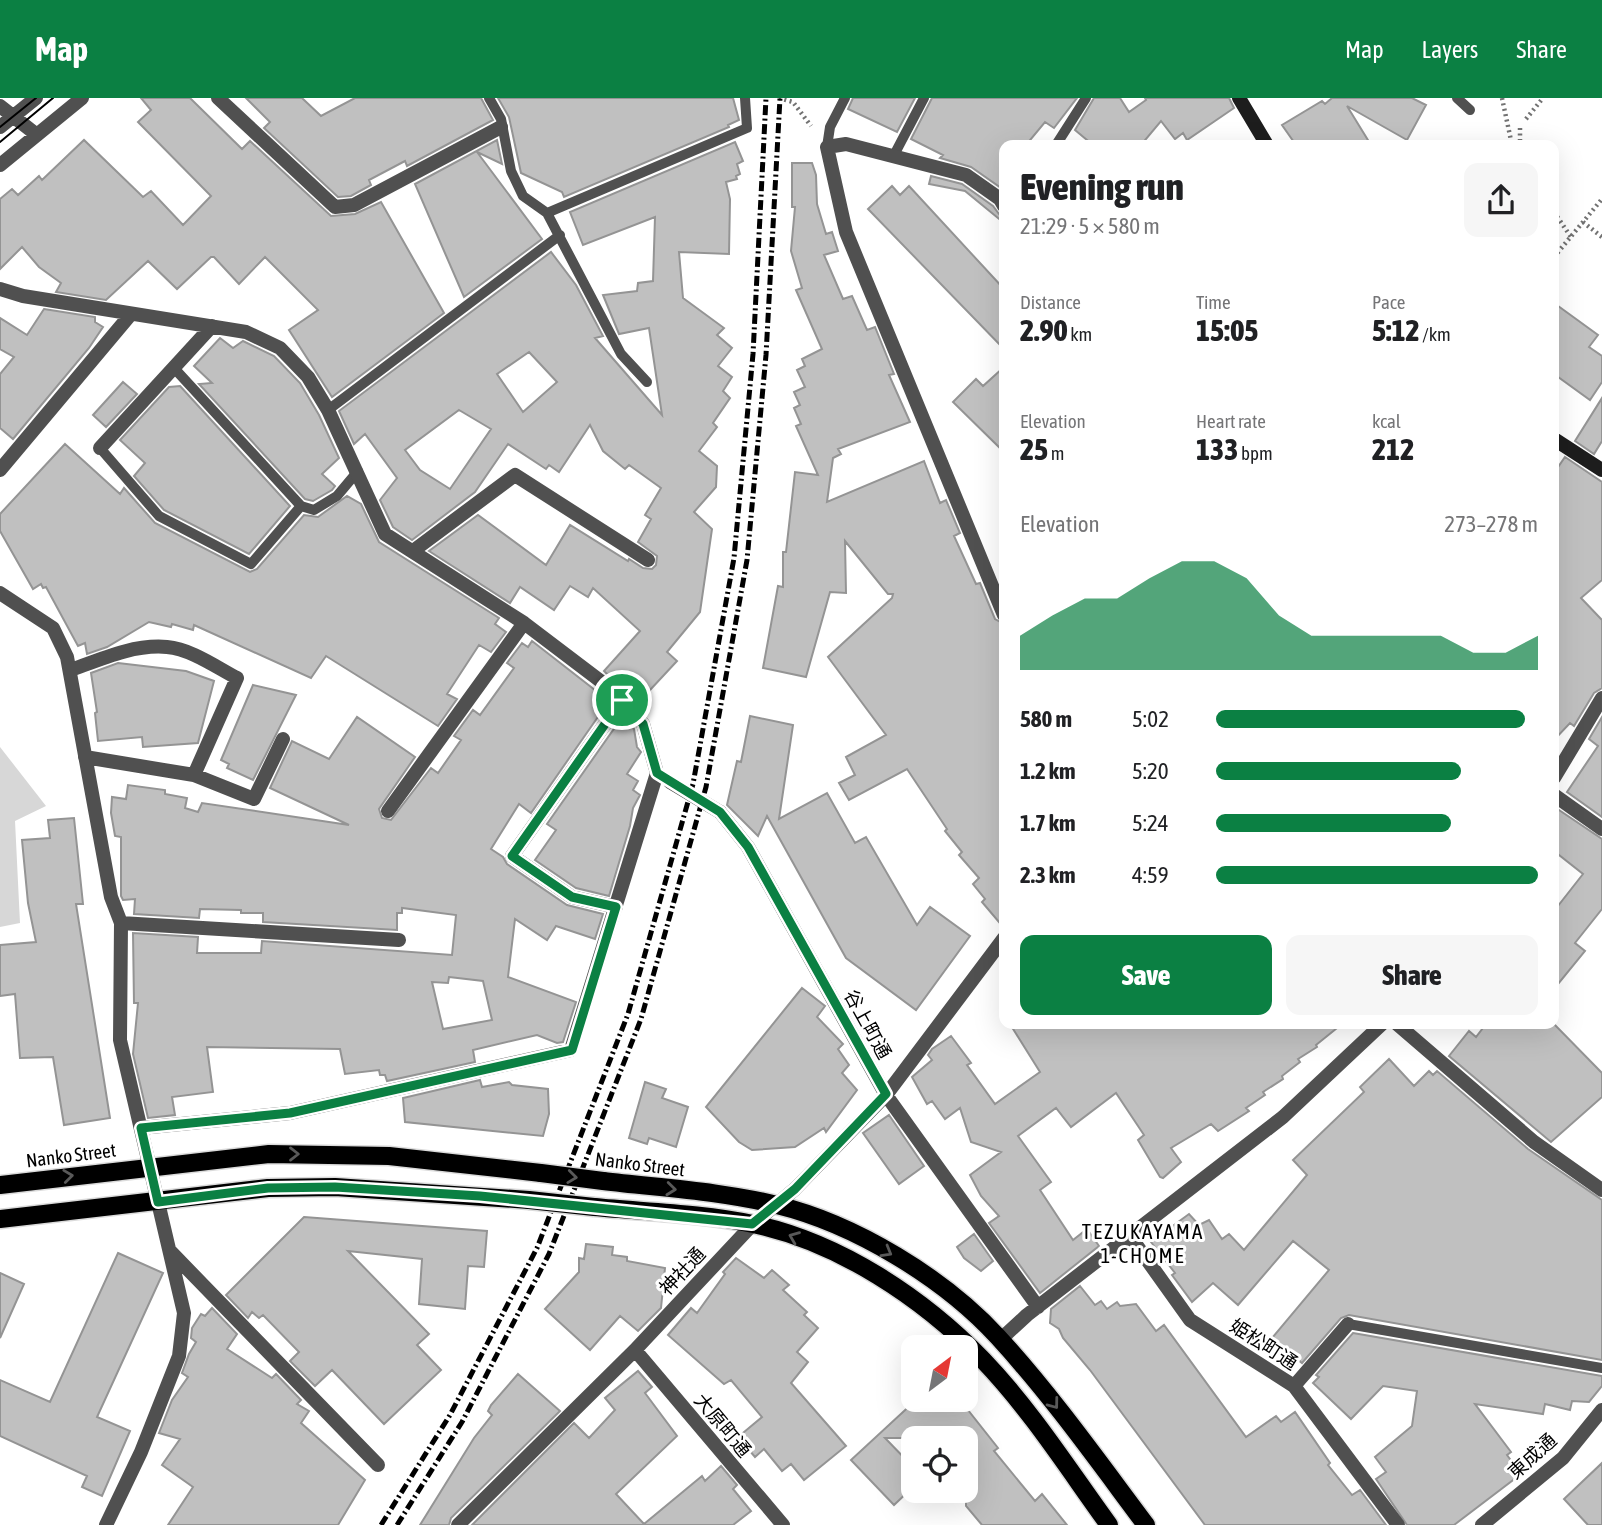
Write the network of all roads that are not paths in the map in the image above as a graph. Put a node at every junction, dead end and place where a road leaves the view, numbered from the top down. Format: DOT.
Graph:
graph roads {
  1 [pos="36,98"];
  2 [pos="82,98"];
  3 [pos="218,98"];
  4 [pos="489,98"];
  5 [pos="745,98"];
  6 [pos="845,98"];
  7 [pos="924,98"];
  8 [pos="1086,98"];
  9 [pos="1239,98"];
  10 [pos="1457,98"];
  11 [pos="0,106"];
  12 [pos="1470,110"];
  13 [pos="13,117"];
  14 [pos="0,127"];
  15 [pos="501,127"];
  16 [pos="37,135"];
  17 [pos="1059,140"];
  18 [pos="1264,140"];
  19 [pos="827,147"];
  20 [pos="893,157"];
  21 [pos="0,166"];
  22 [pos="999,198"];
  23 [pos="547,213"];
  24 [pos="560,235"];
  25 [pos="0,289"];
  26 [pos="131,314"];
  27 [pos="212,326"];
  28 [pos="174,368"];
  29 [pos="647,382"];
  30 [pos="328,410"];
  31 [pos="1559,442"];
  32 [pos="100,448"];
  33 [pos="0,470"];
  34 [pos="1602,470"];
  35 [pos="358,471"];
  36 [pos="301,506"];
  37 [pos="413,551"];
  38 [pos="648,560"];
  39 [pos="0,593"];
  40 [pos="999,603"];
  41 [pos="524,622"];
  42 [pos="71,670"];
  43 [pos="1602,698"];
  44 [pos="622,700"];
  45 [pos="284,739"];
  46 [pos="85,757"];
  47 [pos="1559,770"];
  48 [pos="657,773"];
  49 [pos="194,775"];
  50 [pos="1559,799"];
  51 [pos="388,811"];
  52 [pos="1602,829"];
  53 [pos="616,907"];
  54 [pos="121,923"];
  55 [pos="399,940"];
  56 [pos="999,945"];
  57 [pos="1377,1029"];
  58 [pos="1403,1029"];
  59 [pos="886,1094"];
  60 [pos="141,1128"];
  61 [pos="150,1166"];
  62 [pos="0,1185"];
  63 [pos="1602,1190"];
  64 [pos="158,1202"];
  65 [pos="778,1205"];
  66 [pos="0,1220"];
  67 [pos="752,1224"];
  68 [pos="1130,1236"];
  69 [pos="169,1250"];
  70 [pos="1038,1307"];
  71 [pos="1348,1324"];
  72 [pos="1000,1340"];
  73 [pos="635,1350"];
  74 [pos="1602,1368"];
  75 [pos="1294,1386"];
  76 [pos="1602,1410"];
  77 [pos="378,1465"];
  78 [pos="106,1525"];
  79 [pos="458,1525"];
  80 [pos="783,1525"];
  81 [pos="1109,1525"];
  82 [pos="1146,1525"];
  83 [pos="1398,1525"];
  84 [pos="1482,1525"];
  1 -- 13 [label="street"];
  2 -- 16 [label="street"];
  3 -- 15 [label="street"];
  4 -- 15 [label="lane"];
  5 -- 23 [label="lane"];
  6 -- 19 [label="lane"];
  7 -- 20 [label="lane"];
  8 -- 17 [label="lane"];
  9 -- 18 [label="street"];
  10 -- 12 [label="lane"];
  11 -- 13 [label="street"];
  13 -- 14 [label="street"];
  13 -- 16 [label="street"];
  15 -- 23 [label="lane"];
  16 -- 21 [label="street"];
  19 -- 20 [label="street"];
  19 -- 40 [label="street"];
  20 -- 22 [label="street"];
  23 -- 24 [label="lane"];
  24 -- 29 [label="lane"];
  24 -- 30 [label="lane"];
  25 -- 26 [label="street"];
  26 -- 27 [label="street"];
  26 -- 33 [label="street"];
  27 -- 28 [label="street"];
  27 -- 30 [label="street"];
  28 -- 32 [label="street"];
  28 -- 36 [label="lane"];
  30 -- 35 [label="street"];
  31 -- 34 [label="street"];
  32 -- 36 [label="lane"];
  35 -- 36 [label="lane"];
  35 -- 37 [label="street"];
  37 -- 38 [label="street"];
  37 -- 41 [label="street"];
  39 -- 42 [label="street"];
  41 -- 44 [label="street"];
  41 -- 51 [label="street"];
  42 -- 46 [label="street"];
  42 -- 49 [label="street"];
  43 -- 47 [label="street"];
  44 -- 48 [label="street"];
  44 -- 53 [label="street"];
  45 -- 49 [label="street"];
  46 -- 49 [label="street"];
  46 -- 54 [label="street"];
  48 -- 53 [label="street"];
  48 -- 59 [label="street, 谷上町通, bridge"];
  50 -- 52 [label="street"];
  53 -- 60 [label="street"];
  54 -- 55 [label="street"];
  54 -- 60 [label="street"];
  56 -- 59 [label="street, 神社通"];
  57 -- 68 [label="street"];
  58 -- 63 [label="street"];
  59 -- 65 [label="street, 神社通"];
  59 -- 70 [label="street, 谷上町通"];
  60 -- 61 [label="street"];
  62 -- 61 [label="main road, Nanko Street, one-way"];
  61 -- 64 [label="street"];
  61 -- 65 [label="main road, Nanko Street, one-way, bridge"];
  64 -- 66 [label="main road"];
  64 -- 67 [label="main road, bridge"];
  64 -- 69 [label="street"];
  65 -- 67 [label="street, 神社通"];
  65 -- 72 [label="main road, Nanko Street, one-way"];
  67 -- 73 [label="street, 神社通"];
  81 -- 67 [label="main road, one-way"];
  68 -- 70 [label="street"];
  68 -- 75 [label="street, 姫松町通"];
  69 -- 77 [label="street"];
  69 -- 78 [label="street"];
  70 -- 72 [label="street"];
  71 -- 74 [label="lane"];
  71 -- 75 [label="street"];
  72 -- 82 [label="main road, Nanko Street, one-way"];
  73 -- 79 [label="street, 神社通"];
  73 -- 80 [label="street, 大原町通"];
  75 -- 83 [label="street, 姫松町通"];
  76 -- 84 [label="street, 東成通"];
}
